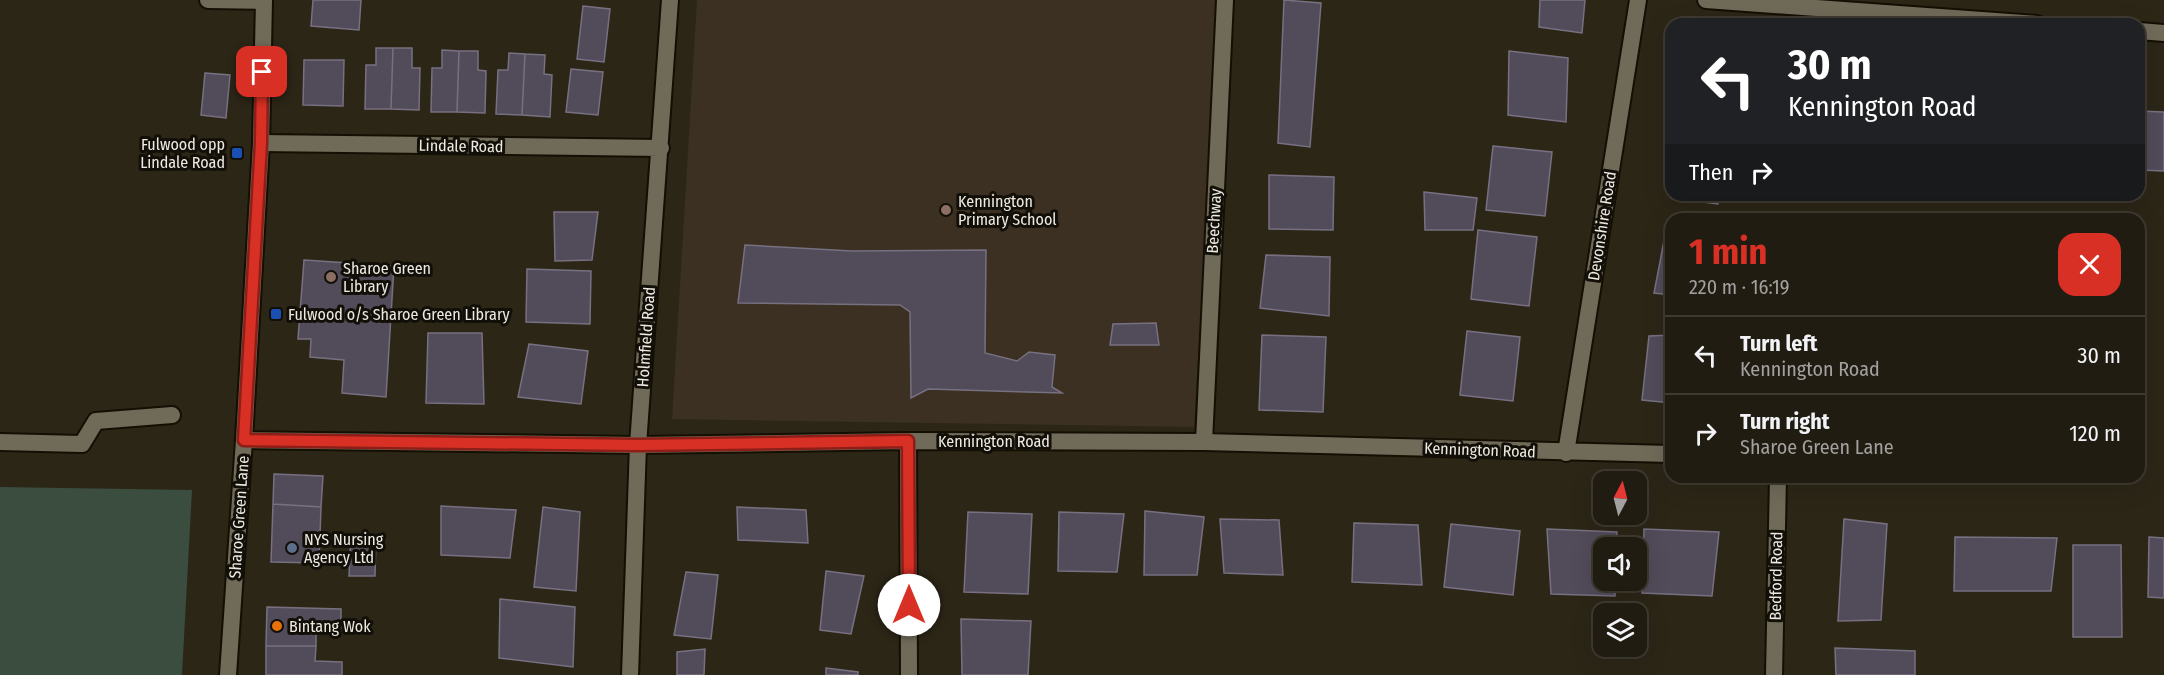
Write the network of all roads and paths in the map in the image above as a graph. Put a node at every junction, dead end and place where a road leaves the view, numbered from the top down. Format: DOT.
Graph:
graph roads {
  1 [pos="208,0"];
  2 [pos="264,0"];
  3 [pos="670,0"];
  4 [pos="1225,0"];
  5 [pos="1638,0"];
  6 [pos="1706,0"];
  7 [pos="1954,18"];
  8 [pos="2145,31"];
  9 [pos="2164,33"];
  10 [pos="261,143"];
  11 [pos="661,148"];
  12 [pos="172,415"];
  13 [pos="244,440"];
  14 [pos="908,441"];
  15 [pos="0,442"];
  16 [pos="1204,442"];
  17 [pos="638,445"];
  18 [pos="1566,453"];
  19 [pos="1665,454"];
  20 [pos="1778,483"];
  21 [pos="228,675"];
  22 [pos="630,675"];
  23 [pos="909,675"];
  24 [pos="1774,675"];
  1 -- 2 [label="street"];
  2 -- 10 [label="street, Sharoe Green Lane"];
  3 -- 11 [label="street, Holmfield Road"];
  4 -- 16 [label="street, Beechway"];
  5 -- 18 [label="street, Devonshire Road"];
  6 -- 7 [label="street"];
  8 -- 9 [label="street"];
  10 -- 11 [label="street, Lindale Road"];
  10 -- 13 [label="street, Sharoe Green Lane"];
  11 -- 17 [label="street, Holmfield Road"];
  12 -- 15 [label="street"];
  13 -- 17 [label="street, Kennington Road"];
  13 -- 21 [label="street, Sharoe Green Lane"];
  14 -- 16 [label="street, Kennington Road"];
  14 -- 17 [label="street, Kennington Road"];
  14 -- 23 [label="street"];
  16 -- 18 [label="street, Kennington Road"];
  17 -- 22 [label="street, Holmfield Road"];
  18 -- 19 [label="street, Kennington Road"];
  20 -- 24 [label="street, Bedford Road"];
}
